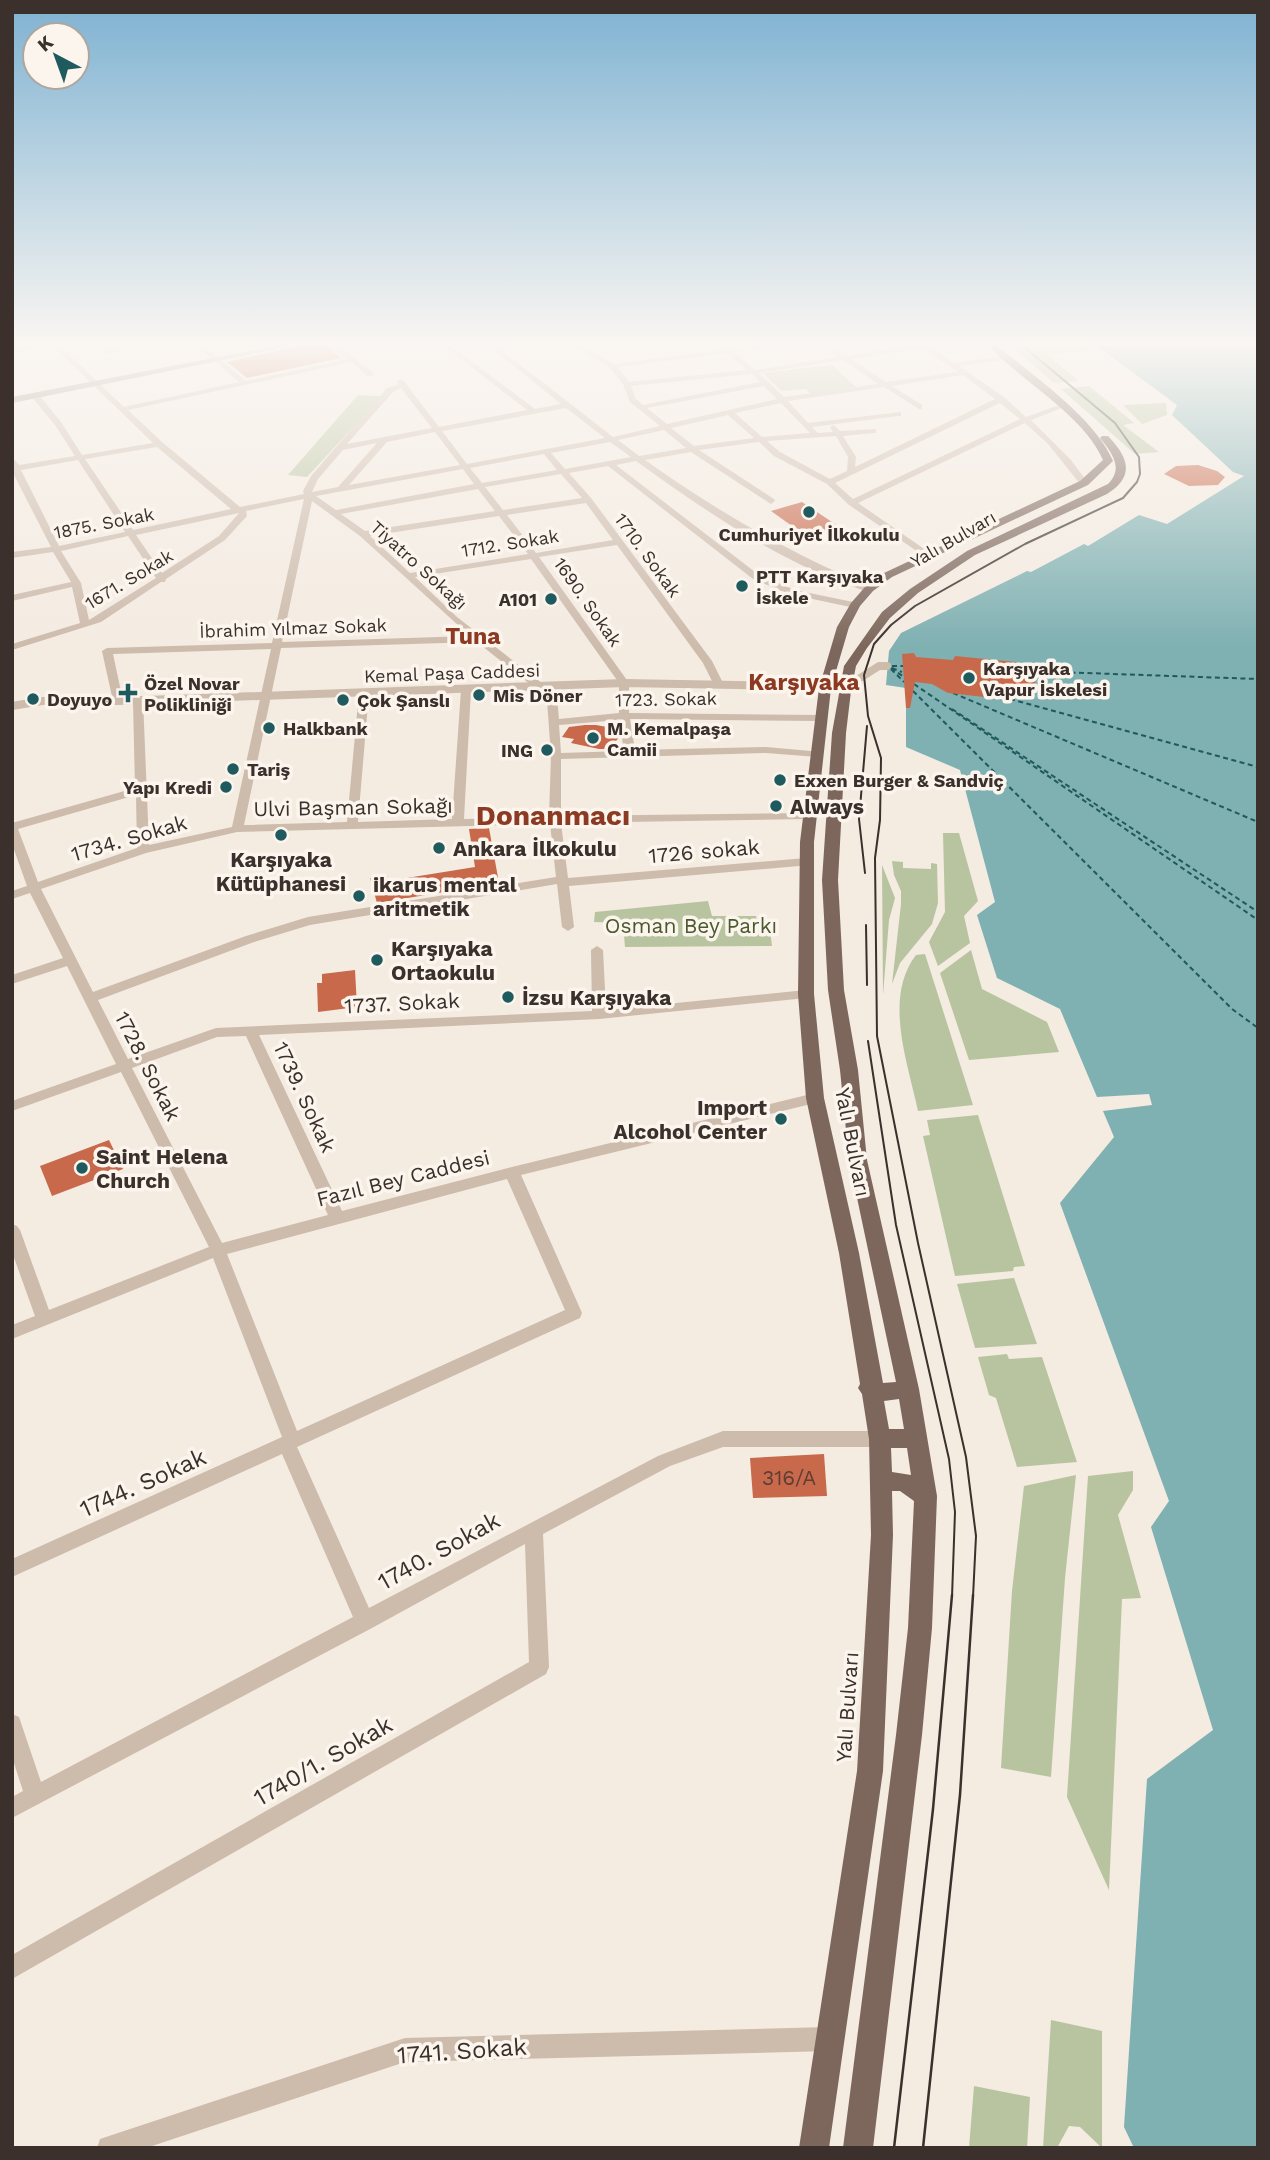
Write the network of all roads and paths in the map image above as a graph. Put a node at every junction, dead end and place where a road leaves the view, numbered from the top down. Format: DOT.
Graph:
graph roads {
  1 [pos="72,447"];
  2 [pos="143,447"];
  3 [pos="162,447"];
  4 [pos="347,447"];
  5 [pos="378,447"];
  6 [pos="449,447"];
  7 [pos="573,447"];
  8 [pos="624,447"];
  9 [pos="689,447"];
  10 [pos="707,447"];
  11 [pos="769,447"];
  12 [pos="846,447"];
  13 [pos="904,447"];
  14 [pos="969,447"];
  15 [pos="1055,447"];
  16 [pos="1101,447"];
  17 [pos="1112,447"];
  18 [pos="340,448"];
  19 [pos="692,449"];
  20 [pos="546,452"];
  21 [pos="80,458"];
  22 [pos="639,458"];
  23 [pos="12,459"];
  24 [pos="610,464"];
  25 [pos="465,467"];
  26 [pos="15,469"];
  27 [pos="565,472"];
  28 [pos="851,473"];
  29 [pos="831,482"];
  30 [pos="1084,483"];
  31 [pos="480,486"];
  32 [pos="340,489"];
  33 [pos="1110,489"];
  34 [pos="309,495"];
  35 [pos="589,500"];
  36 [pos="771,501"];
  37 [pos="852,503"];
  38 [pos="242,511"];
  39 [pos="336,513"];
  40 [pos="501,513"];
  41 [pos="131,534"];
  42 [pos="363,534"];
  43 [pos="619,542"];
  44 [pos="56,549"];
  45 [pos="12,555"];
  46 [pos="533,555"];
  47 [pos="927,555"];
  48 [pos="407,576"];
  49 [pos="162,580"];
  50 [pos="76,583"];
  51 [pos="877,595"];
  52 [pos="12,598"];
  53 [pos="904,599"];
  54 [pos="855,605"];
  55 [pos="85,623"];
  56 [pos="481,639"];
  57 [pos="277,644"];
  58 [pos="12,647"];
  59 [pos="887,666"];
  60 [pos="719,682"];
  61 [pos="624,683"];
  62 [pos="545,686"];
  63 [pos="846,687"];
  64 [pos="825,688"];
  65 [pos="466,690"];
  66 [pos="364,692"];
  67 [pos="266,695"];
  68 [pos="138,700"];
  69 [pos="118,701"];
  70 [pos="12,706"];
  71 [pos="624,716"];
  72 [pos="820,718"];
  73 [pos="555,722"];
  74 [pos="630,752"];
  75 [pos="818,754"];
  76 [pos="556,756"];
  77 [pos="140,790"];
  78 [pos="808,816"];
  79 [pos="555,820"];
  80 [pos="458,823"];
  81 [pos="352,826"];
  82 [pos="12,827"];
  83 [pos="237,829"];
  84 [pos="143,850"];
  85 [pos="806,862"];
  86 [pos="563,881"];
  87 [pos="34,888"];
  88 [pos="12,895"];
  89 [pos="568,927"];
  90 [pos="597,950"];
  91 [pos="71,960"];
  92 [pos="12,980"];
  93 [pos="806,994"];
  94 [pos="90,998"];
  95 [pos="599,1015"];
  96 [pos="251,1032"];
  97 [pos="123,1064"];
  98 [pos="816,1098"];
  99 [pos="12,1106"];
  100 [pos="512,1172"];
  101 [pos="337,1217"];
  102 [pos="12,1230"];
  103 [pos="218,1250"];
  104 [pos="44,1319"];
  105 [pos="12,1332"];
  106 [pos="869,1388"];
  107 [pos="908,1388"];
  108 [pos="918,1437"];
  109 [pos="880,1438"];
  110 [pos="290,1442"];
  111 [pos="881,1485"];
  112 [pos="926,1496"];
  113 [pos="534,1529"];
  114 [pos="12,1568"];
  115 [pos="365,1622"];
  116 [pos="12,1724"];
  117 [pos="36,1797"];
  118 [pos="12,1808"];
  119 [pos="12,1968"];
  120 [pos="829,2039"];
  121 [pos="109,2148"];
  122 [pos="814,2148"];
  123 [pos="858,2148"];
  1 -- 21 [label="street"];
  2 -- 21 [label="street"];
  3 -- 38 [label="street"];
  4 -- 18 [label="street"];
  5 -- 32 [label="street"];
  6 -- 25 [label="street, 1690. Sokak"];
  7 -- 20 [label="street, 1875. Sokak"];
  8 -- 22 [label="street"];
  9 -- 19 [label="street"];
  10 -- 19 [label="street"];
  11 -- 29 [label="street"];
  12 -- 28 [label="street"];
  13 -- 28 [label="street"];
  14 -- 37 [label="street"];
  15 -- 30 [label="street"];
  16 -- 30 [label="main road, Yalı Bulvarı"];
  17 -- 33 [label="main road"];
  18 -- 34 [label="street"];
  19 -- 22 [label="street"];
  19 -- 36 [label="street"];
  20 -- 25 [label="street, 1875. Sokak"];
  20 -- 27 [label="street, 1710. Sokak"];
  21 -- 26 [label="street"];
  21 -- 41 [label="street"];
  22 -- 24 [label="street"];
  22 -- 51 [label="street"];
  23 -- 26 [label="street"];
  24 -- 27 [label="street"];
  24 -- 54 [label="street"];
  25 -- 31 [label="street, 1690. Sokak"];
  25 -- 32 [label="street, 1875. Sokak"];
  26 -- 44 [label="street"];
  27 -- 31 [label="street"];
  27 -- 35 [label="street, 1710. Sokak"];
  28 -- 29 [label="street"];
  29 -- 37 [label="street"];
  30 -- 33 [label="main road"];
  30 -- 47 [label="main road, Yalı Bulvarı"];
  31 -- 39 [label="street"];
  31 -- 40 [label="street, 1690. Sokak"];
  32 -- 34 [label="street, 1875. Sokak"];
  33 -- 53 [label="main road, Yalı Bulvarı"];
  34 -- 38 [label="street, 1875. Sokak"];
  34 -- 39 [label="street, Tiyatro Sokağı"];
  34 -- 57 [label="street"];
  35 -- 40 [label="street"];
  35 -- 43 [label="street, 1710. Sokak"];
  37 -- 47 [label="street"];
  38 -- 41 [label="street, 1875. Sokak"];
  38 -- 49 [label="street, 1671. Sokak"];
  39 -- 42 [label="street, Tiyatro Sokağı"];
  40 -- 42 [label="street"];
  40 -- 46 [label="street, 1690. Sokak"];
  41 -- 44 [label="street, 1875. Sokak"];
  41 -- 49 [label="street"];
  42 -- 48 [label="street, Tiyatro Sokağı"];
  43 -- 46 [label="street, 1712. Sokak"];
  43 -- 60 [label="street, 1710. Sokak"];
  44 -- 45 [label="street, 1875. Sokak"];
  44 -- 50 [label="street"];
  46 -- 48 [label="street, 1712. Sokak"];
  46 -- 61 [label="street, 1690. Sokak"];
  47 -- 51 [label="main road, Yalı Bulvarı"];
  48 -- 56 [label="street, Tiyatro Sokağı"];
  49 -- 55 [label="street, 1671. Sokak"];
  50 -- 52 [label="street"];
  50 -- 55 [label="street"];
  51 -- 53 [label="main road"];
  51 -- 54 [label="main road, Yalı Bulvarı"];
  53 -- 63 [label="main road, Yalı Bulvarı"];
  54 -- 64 [label="main road, Yalı Bulvarı"];
  55 -- 58 [label="street, 1671. Sokak"];
  56 -- 57 [label="street, İbrahim Yılmaz Sokak"];
  56 -- 62 [label="street, Tiyatro Sokağı"];
  57 -- 67 [label="street"];
  57 -- 69 [label="street, İbrahim Yılmaz Sokak"];
  59 -- 63 [label="street"];
  60 -- 61 [label="street, Kemal Paşa Caddesi"];
  60 -- 64 [label="street, Kemal Paşa Caddesi"];
  61 -- 62 [label="street, Kemal Paşa Caddesi"];
  61 -- 71 [label="street"];
  62 -- 65 [label="street, Kemal Paşa Caddesi"];
  62 -- 73 [label="street"];
  63 -- 64 [label="street, Kemal Paşa Caddesi"];
  63 -- 107 [label="main road, Yalı Bulvarı"];
  64 -- 72 [label="main road, Yalı Bulvarı"];
  65 -- 66 [label="street, Kemal Paşa Caddesi"];
  65 -- 80 [label="street"];
  66 -- 67 [label="street, Kemal Paşa Caddesi"];
  66 -- 81 [label="street"];
  67 -- 68 [label="street, Kemal Paşa Caddesi"];
  67 -- 83 [label="street"];
  68 -- 69 [label="street, Kemal Paşa Caddesi"];
  68 -- 77 [label="street"];
  69 -- 70 [label="street, Kemal Paşa Caddesi"];
  71 -- 72 [label="street, 1723. Sokak"];
  71 -- 73 [label="street, 1723. Sokak"];
  71 -- 74 [label="street"];
  72 -- 75 [label="main road, Yalı Bulvarı"];
  73 -- 76 [label="street"];
  74 -- 75 [label="street"];
  74 -- 76 [label="street"];
  75 -- 78 [label="main road, Yalı Bulvarı"];
  76 -- 79 [label="street"];
  77 -- 82 [label="street"];
  77 -- 84 [label="street"];
  78 -- 79 [label="street, Ulvi Başman Sokağı"];
  78 -- 85 [label="main road, Yalı Bulvarı"];
  79 -- 80 [label="street, Ulvi Başman Sokağı"];
  79 -- 86 [label="street"];
  80 -- 81 [label="street, Ulvi Başman Sokağı"];
  81 -- 83 [label="street, Ulvi Başman Sokağı"];
  82 -- 87 [label="street, 1728. Sokak"];
  83 -- 84 [label="street, 1734. Sokak"];
  84 -- 87 [label="street, 1734. Sokak"];
  85 -- 86 [label="street, 1726 sokak"];
  85 -- 93 [label="main road, Yalı Bulvarı"];
  86 -- 89 [label="street"];
  86 -- 94 [label="street, 1726 sokak"];
  87 -- 88 [label="street, 1734. Sokak"];
  87 -- 91 [label="street, 1728. Sokak"];
  90 -- 95 [label="street"];
  91 -- 92 [label="street"];
  91 -- 94 [label="street, 1728. Sokak"];
  93 -- 95 [label="street, 1737. Sokak"];
  93 -- 98 [label="main road, Yalı Bulvarı"];
  94 -- 97 [label="street, 1728. Sokak"];
  95 -- 96 [label="street, 1737. Sokak"];
  96 -- 97 [label="street, 1737. Sokak"];
  96 -- 101 [label="street, 1739. Sokak"];
  97 -- 99 [label="street, 1737. Sokak"];
  97 -- 103 [label="street, 1728. Sokak"];
  98 -- 100 [label="street, Fazıl Bey Caddesi"];
  98 -- 106 [label="main road, Yalı Bulvarı"];
  100 -- 101 [label="street, Fazıl Bey Caddesi"];
  100 -- 110 [label="street"];
  101 -- 103 [label="street, Fazıl Bey Caddesi"];
  102 -- 104 [label="street"];
  103 -- 104 [label="street, Fazıl Bey Caddesi"];
  103 -- 110 [label="street, 1728. Sokak"];
  104 -- 105 [label="street, Fazıl Bey Caddesi"];
  106 -- 107 [label="main road"];
  106 -- 109 [label="main road, Yalı Bulvarı"];
  107 -- 108 [label="main road, Yalı Bulvarı"];
  108 -- 109 [label="main road, 1740. Sokak"];
  108 -- 112 [label="main road, Yalı Bulvarı"];
  109 -- 111 [label="main road, Yalı Bulvarı"];
  109 -- 113 [label="street, 1740. Sokak"];
  110 -- 114 [label="street, 1744. Sokak"];
  110 -- 115 [label="street, 1728. Sokak"];
  111 -- 112 [label="main road"];
  111 -- 120 [label="main road, Yalı Bulvarı"];
  112 -- 123 [label="main road, Yalı Bulvarı"];
  113 -- 115 [label="street, 1740. Sokak"];
  113 -- 119 [label="street, 1740/1. Sokak"];
  115 -- 117 [label="street, 1740. Sokak"];
  116 -- 117 [label="street"];
  117 -- 118 [label="street, 1740. Sokak"];
  120 -- 121 [label="street, 1741. Sokak"];
  120 -- 122 [label="main road, Yalı Bulvarı"];
}
